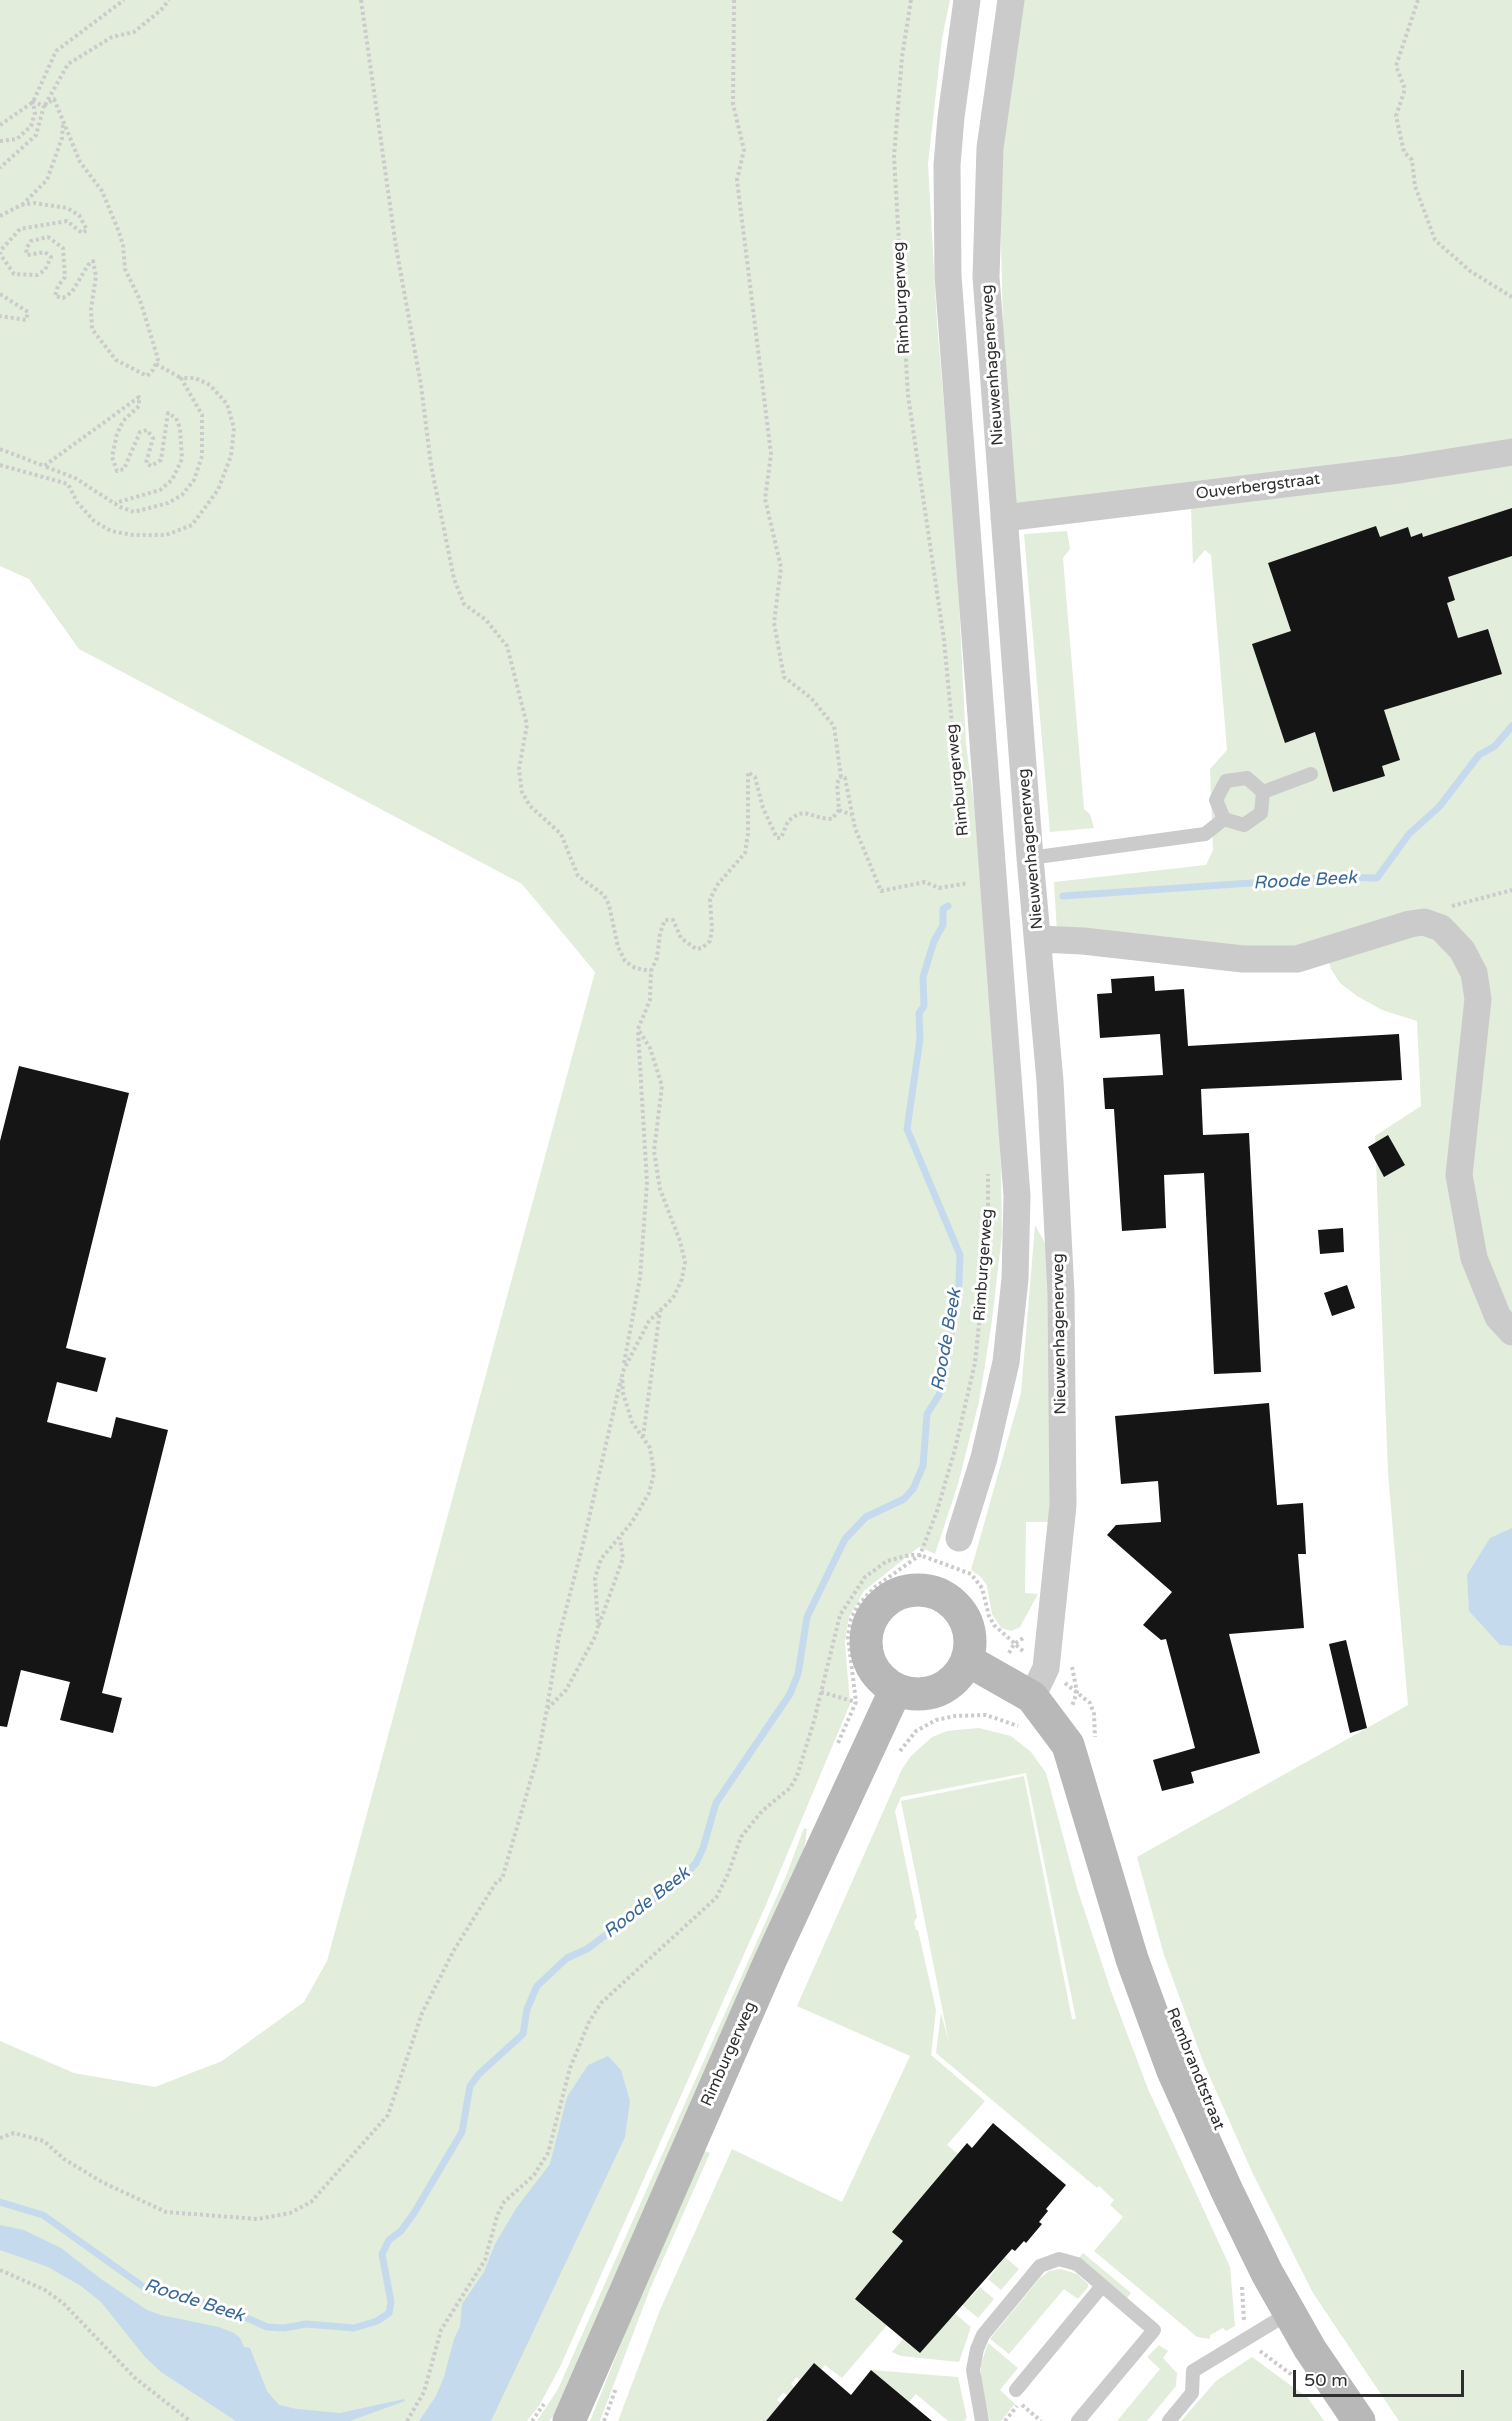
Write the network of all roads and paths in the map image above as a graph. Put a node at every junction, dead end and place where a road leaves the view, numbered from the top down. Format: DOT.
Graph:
graph roads {
  1 [pos="124,0"];
  2 [pos="169,0"];
  3 [pos="361,0"];
  4 [pos="734,0"];
  5 [pos="910,0"];
  6 [pos="967,0"];
  7 [pos="1011,0"];
  8 [pos="1418,0"];
  9 [pos="33,102"];
  10 [pos="45,106"];
  11 [pos="64,121"];
  12 [pos="0,125"];
  13 [pos="0,141"];
  14 [pos="0,168"];
  15 [pos="21,205"];
  16 [pos="0,216"];
  17 [pos="0,294"];
  18 [pos="1512,297"];
  19 [pos="0,316"];
  20 [pos="156,364"];
  21 [pos="181,378"];
  22 [pos="0,449"];
  23 [pos="1512,452"];
  24 [pos="0,465"];
  25 [pos="44,466"];
  26 [pos="115,503"];
  27 [pos="1004,518"];
  28 [pos="1311,774"];
  29 [pos="841,777"];
  30 [pos="1263,792"];
  31 [pos="839,810"];
  32 [pos="852,815"];
  33 [pos="1224,819"];
  34 [pos="963,837"];
  35 [pos="1030,858"];
  36 [pos="967,872"];
  37 [pos="968,883"];
  38 [pos="1512,891"];
  39 [pos="969,893"];
  40 [pos="1424,922"];
  41 [pos="1039,939"];
  42 [pos="651,971"];
  43 [pos="638,1029"];
  44 [pos="988,1170"];
  45 [pos="660,1310"];
  46 [pos="1512,1332"];
  47 [pos="622,1373"];
  48 [pos="643,1438"];
  49 [pos="620,1537"];
  50 [pos="959,1538"];
  51 [pos="920,1556"];
  52 [pos="598,1626"];
  53 [pos="1014,1644"];
  54 [pos="967,1660"];
  55 [pos="896,1689"];
  56 [pos="821,1692"];
  57 [pos="1077,1692"];
  58 [pos="1032,1697"];
  59 [pos="547,1709"];
  60 [pos="916,1731"];
  61 [pos="1028,1733"];
  62 [pos="1095,1745"];
  63 [pos="0,2138"];
  64 [pos="0,2270"];
  65 [pos="1102,2286"];
  66 [pos="1288,2313"];
  67 [pos="1016,2390"];
  68 [pos="190,2421"];
  69 [pos="407,2421"];
  70 [pos="569,2421"];
  71 [pos="982,2421"];
  72 [pos="1005,2421"];
  73 [pos="1041,2421"];
  74 [pos="1078,2421"];
  75 [pos="1169,2421"];
  76 [pos="1359,2421"];
  1 -- 9 [label="path"];
  2 -- 10 [label="path"];
  3 -- 42 [label="path"];
  4 -- 29 [label="path"];
  5 -- 34 [label="path, Rimburgerweg"];
  6 -- 50 [label="street, Rimburgerweg"];
  7 -- 27 [label="street, Nieuwenhagenerweg"];
  8 -- 18 [label="path"];
  9 -- 10 [label="path"];
  9 -- 12 [label="path"];
  9 -- 13 [label="path"];
  10 -- 11 [label="path"];
  10 -- 14 [label="path"];
  11 -- 15 [label="path"];
  11 -- 20 [label="path"];
  15 -- 16 [label="path"];
  15 -- 20 [label="path"];
  17 -- 19 [label="path"];
  20 -- 21 [label="path"];
  21 -- 24 [label="path"];
  21 -- 26 [label="path"];
  22 -- 25 [label="path"];
  23 -- 27 [label="street, Ouverbergstraat"];
  25 -- 26 [label="path"];
  25 -- 26 [label="path"];
  27 -- 35 [label="street, Nieuwenhagenerweg"];
  28 -- 30 [label="lane"];
  29 -- 31 [label="path"];
  29 -- 32 [label="path"];
  30 -- 33 [label="lane"];
  30 -- 33 [label="lane"];
  31 -- 32 [label="path"];
  31 -- 42 [label="path"];
  32 -- 37 [label="path"];
  33 -- 35 [label="lane"];
  35 -- 41 [label="street, Nieuwenhagenerweg"];
  36 -- 37 [label="path"];
  37 -- 39 [label="path"];
  38 -- 40 [label="path"];
  40 -- 41 [label="street"];
  40 -- 46 [label="street"];
  41 -- 58 [label="street, Nieuwenhagenerweg"];
  42 -- 43 [label="path"];
  43 -- 45 [label="path"];
  43 -- 47 [label="path"];
  44 -- 51 [label="path, Rimburgerweg"];
  45 -- 47 [label="path"];
  45 -- 48 [label="path"];
  47 -- 48 [label="path"];
  47 -- 59 [label="path"];
  48 -- 49 [label="path"];
  49 -- 52 [label="path"];
  49 -- 52 [label="path"];
  51 -- 53 [label="path"];
  51 -- 56 [label="path"];
  51 -- 56 [label="path"];
  52 -- 59 [label="path"];
  54 -- 55 [label="street"];
  54 -- 55 [label="street"];
  54 -- 58 [label="street, Rembrandtstraat"];
  55 -- 70 [label="street, Rimburgerweg"];
  56 -- 69 [label="path"];
  57 -- 62 [label="path"];
  58 -- 66 [label="street, Rembrandtstraat"];
  59 -- 63 [label="path"];
  60 -- 61 [label="path"];
  64 -- 68 [label="path"];
  65 -- 67 [label="lane"];
  65 -- 71 [label="lane"];
  65 -- 74 [label="lane"];
  66 -- 75 [label="lane"];
  66 -- 76 [label="street, Rembrandtstraat"];
  72 -- 73 [label="path"];
}
